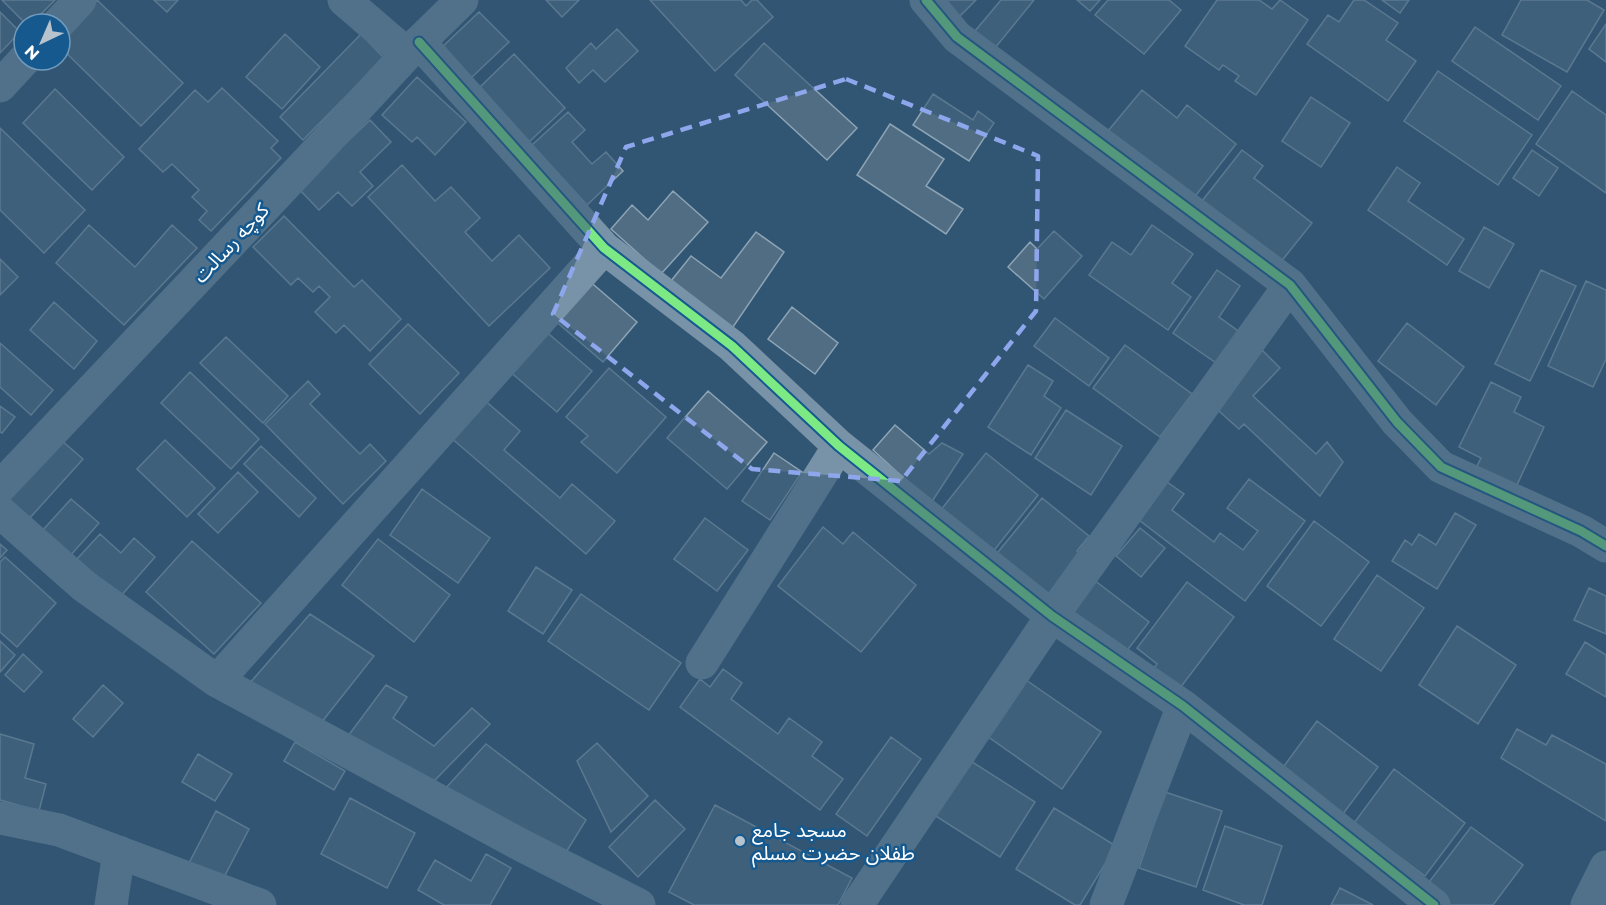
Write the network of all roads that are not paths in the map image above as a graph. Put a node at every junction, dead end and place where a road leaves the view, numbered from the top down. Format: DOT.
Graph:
graph roads {
  1 [pos="80,0"];
  2 [pos="344,0"];
  3 [pos="462,0"];
  4 [pos="926,0"];
  5 [pos="69,12"];
  6 [pos="413,48"];
  7 [pos="13,72"];
  8 [pos="0,86"];
  9 [pos="603,248"];
  10 [pos="1290,285"];
  11 [pos="839,446"];
  12 [pos="0,487"];
  13 [pos="0,512"];
  14 [pos="1606,546"];
  15 [pos="1052,616"];
  16 [pos="702,663"];
  17 [pos="217,681"];
  18 [pos="1183,706"];
  19 [pos="0,818"];
  20 [pos="118,852"];
  21 [pos="1606,867"];
  22 [pos="111,905"];
  23 [pos="260,905"];
  24 [pos="639,905"];
  25 [pos="857,905"];
  26 [pos="1107,905"];
  27 [pos="1434,905"];
  28 [pos="1587,905"];
  1 -- 5 [label="street"];
  2 -- 6 [label="street"];
  3 -- 6 [label="street, کوچه رسالت"];
  4 -- 10 [label="street"];
  6 -- 9 [label="street"];
  6 -- 12 [label="street, کوچه رسالت"];
  7 -- 8 [label="street"];
  9 -- 11 [label="street"];
  9 -- 17 [label="street"];
  10 -- 14 [label="street"];
  10 -- 15 [label="street"];
  11 -- 15 [label="street"];
  11 -- 16 [label="street"];
  13 -- 17 [label="street"];
  15 -- 18 [label="street"];
  15 -- 25 [label="street"];
  17 -- 24 [label="street"];
  18 -- 26 [label="street"];
  18 -- 27 [label="street"];
  19 -- 20 [label="street"];
  20 -- 22 [label="street"];
  20 -- 23 [label="street"];
  21 -- 28 [label="street"];
}
